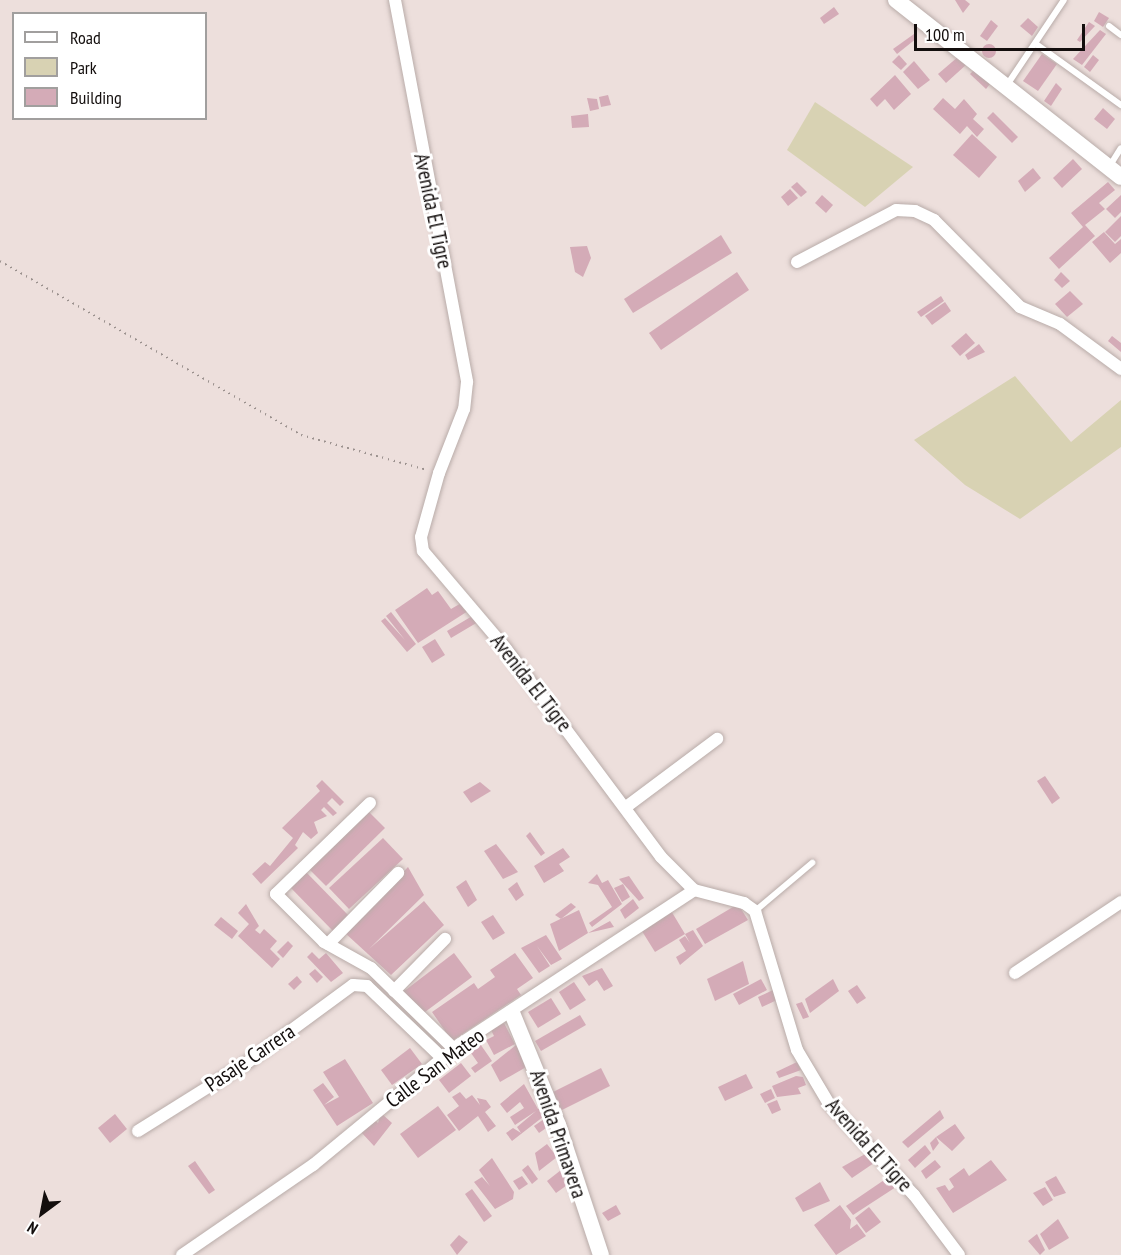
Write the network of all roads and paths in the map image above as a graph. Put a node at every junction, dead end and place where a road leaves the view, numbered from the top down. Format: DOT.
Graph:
graph roads {
  1 [pos="395,0"];
  2 [pos="896,0"];
  3 [pos="1064,0"];
  4 [pos="1109,26"];
  5 [pos="1121,35"];
  6 [pos="1036,44"];
  7 [pos="1005,88"];
  8 [pos="1121,105"];
  9 [pos="1121,148"];
  10 [pos="1115,172"];
  11 [pos="0,261"];
  12 [pos="797,262"];
  13 [pos="1121,369"];
  14 [pos="439,473"];
  15 [pos="717,739"];
  16 [pos="370,803"];
  17 [pos="626,807"];
  18 [pos="812,863"];
  19 [pos="398,873"];
  20 [pos="694,890"];
  21 [pos="1121,902"];
  22 [pos="755,911"];
  23 [pos="445,939"];
  24 [pos="328,944"];
  25 [pos="1015,973"];
  26 [pos="394,991"];
  27 [pos="512,1013"];
  28 [pos="454,1049"];
  29 [pos="443,1059"];
  30 [pos="138,1131"];
  31 [pos="182,1255"];
  32 [pos="601,1255"];
  33 [pos="959,1255"];
  1 -- 14 [label="street, Avenida El Tigre"];
  2 -- 7 [label="street"];
  3 -- 6 [label="lane"];
  4 -- 5 [label="lane"];
  6 -- 7 [label="lane"];
  6 -- 8 [label="lane"];
  7 -- 10 [label="street"];
  9 -- 10 [label="lane"];
  11 -- 14 [label="path"];
  12 -- 13 [label="street"];
  14 -- 17 [label="street, Avenida El Tigre"];
  15 -- 17 [label="street"];
  16 -- 24 [label="street"];
  17 -- 20 [label="street, Avenida El Tigre"];
  18 -- 22 [label="lane"];
  19 -- 24 [label="street"];
  20 -- 22 [label="street"];
  20 -- 27 [label="street, Calle San Mateo"];
  21 -- 25 [label="street"];
  22 -- 33 [label="street, Avenida El Tigre"];
  23 -- 26 [label="street"];
  24 -- 26 [label="street"];
  26 -- 28 [label="street"];
  27 -- 28 [label="street, Calle San Mateo"];
  27 -- 32 [label="street, Avenida Primavera"];
  28 -- 29 [label="street, Calle San Mateo"];
  29 -- 30 [label="street, Pasaje Carrera"];
  29 -- 31 [label="street, Calle San Mateo"];
}
